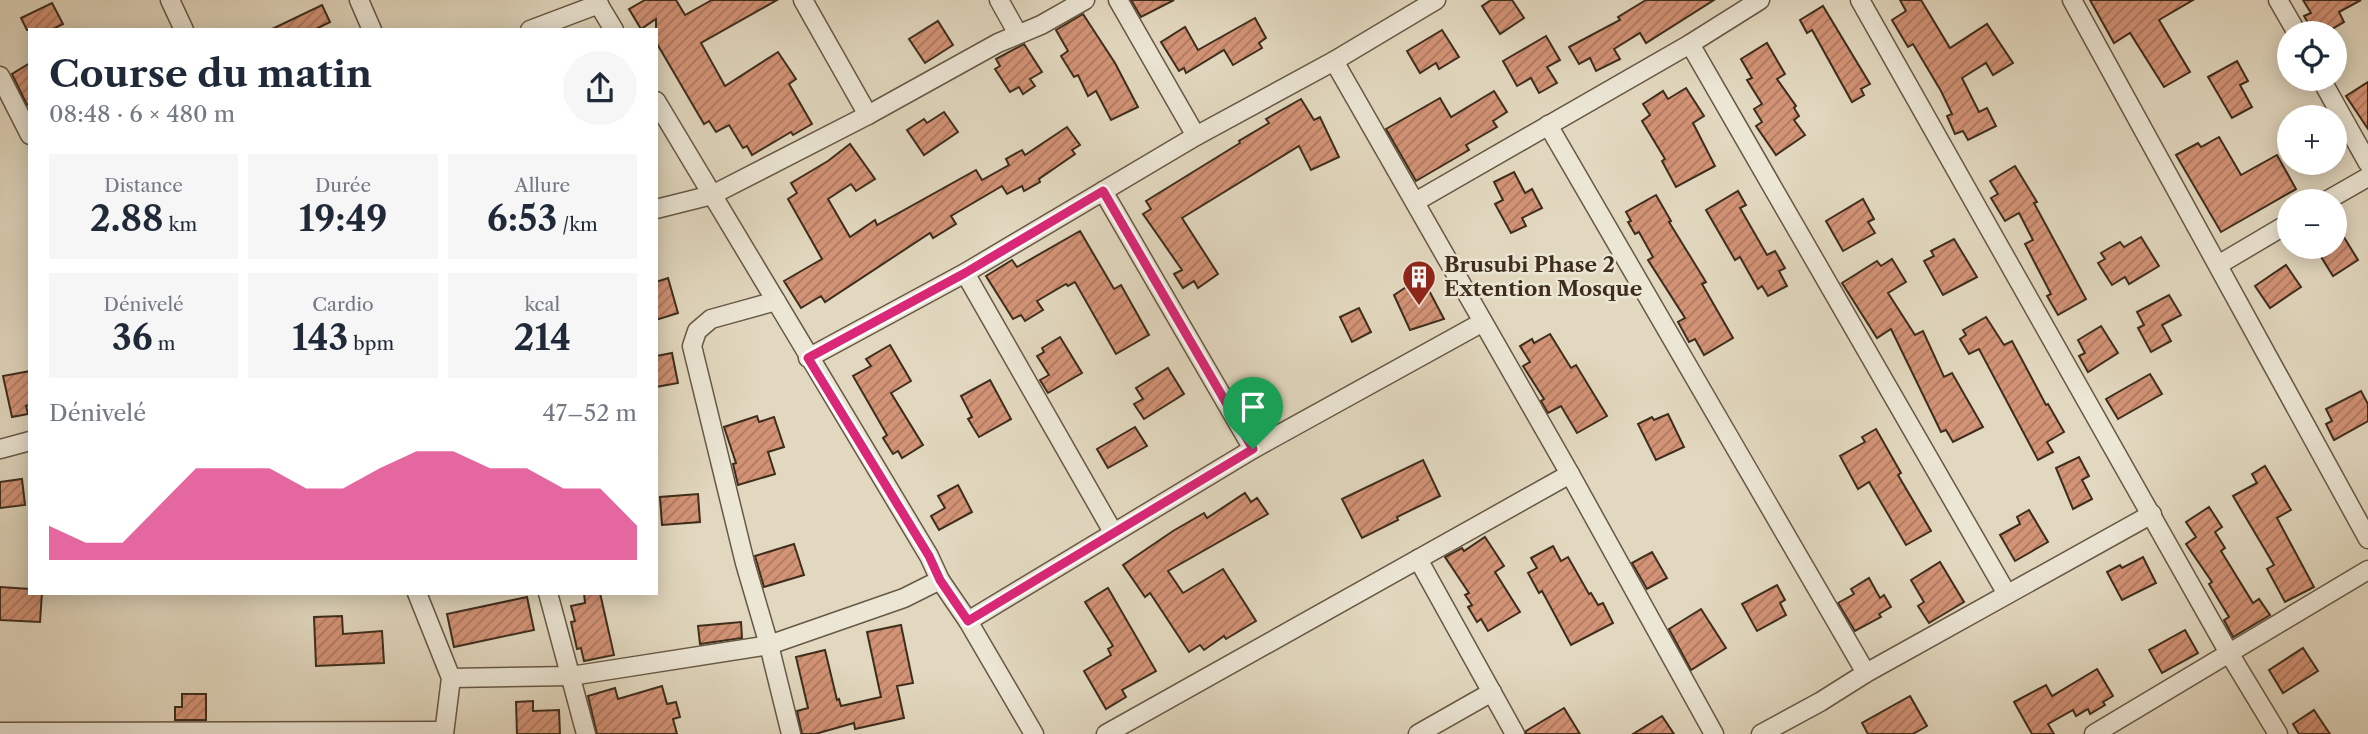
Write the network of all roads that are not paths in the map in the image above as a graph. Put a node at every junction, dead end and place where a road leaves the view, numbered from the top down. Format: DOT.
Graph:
graph roads {
  1 [pos="170,0"];
  2 [pos="359,0"];
  3 [pos="803,0"];
  4 [pos="999,0"];
  5 [pos="1085,0"];
  6 [pos="1118,0"];
  7 [pos="1436,0"];
  8 [pos="1760,0"];
  9 [pos="1860,0"];
  10 [pos="2072,0"];
  11 [pos="2278,0"];
  12 [pos="598,2"];
  13 [pos="2290,21"];
  14 [pos="183,28"];
  15 [pos="371,28"];
  16 [pos="535,28"];
  17 [pos="613,28"];
  18 [pos="1018,34"];
  19 [pos="1690,44"];
  20 [pos="1334,61"];
  21 [pos="0,76"];
  22 [pos="2329,91"];
  23 [pos="658,104"];
  24 [pos="869,114"];
  25 [pos="1548,125"];
  26 [pos="28,131"];
  27 [pos="1196,136"];
  28 [pos="2368,163"];
  29 [pos="2368,177"];
  30 [pos="2347,189"];
  31 [pos="1103,191"];
  32 [pos="712,195"];
  33 [pos="1415,202"];
  34 [pos="658,208"];
  35 [pos="2277,230"];
  36 [pos="2218,265"];
  37 [pos="965,273"];
  38 [pos="776,301"];
  39 [pos="1483,321"];
  40 [pos="808,358"];
  41 [pos="28,442"];
  42 [pos="0,449"];
  43 [pos="1253,449"];
  44 [pos="1570,474"];
  45 [pos="2152,514"];
  46 [pos="1113,532"];
  47 [pos="2368,539"];
  48 [pos="1418,559"];
  49 [pos="2368,570"];
  50 [pos="940,580"];
  51 [pos="2007,594"];
  52 [pos="417,595"];
  53 [pos="549,595"];
  54 [pos="968,621"];
  55 [pos="769,645"];
  56 [pos="2229,653"];
  57 [pos="1866,673"];
  58 [pos="571,676"];
  59 [pos="451,678"];
  60 [pos="1492,692"];
  61 [pos="0,732"];
  62 [pos="444,732"];
  63 [pos="81,733"];
  64 [pos="586,734"];
  65 [pos="791,734"];
  66 [pos="1034,734"];
  67 [pos="1106,734"];
  68 [pos="1418,734"];
  69 [pos="1516,734"];
  70 [pos="1714,734"];
  71 [pos="1761,734"];
  72 [pos="2094,734"];
  73 [pos="2278,734"];
  1 -- 14 [label="street"];
  2 -- 15 [label="street"];
  3 -- 24 [label="street"];
  4 -- 18 [label="street"];
  5 -- 18 [label="street"];
  6 -- 27 [label="street"];
  7 -- 20 [label="street"];
  8 -- 19 [label="street"];
  9 -- 45 [label="street"];
  10 -- 36 [label="street"];
  11 -- 13 [label="street"];
  12 -- 16 [label="street"];
  12 -- 17 [label="street"];
  18 -- 24 [label="street"];
  19 -- 25 [label="street"];
  19 -- 51 [label="street"];
  20 -- 27 [label="street"];
  20 -- 33 [label="street"];
  21 -- 26 [label="street"];
  22 -- 28 [label="street"];
  23 -- 32 [label="street"];
  24 -- 32 [label="street"];
  25 -- 33 [label="street"];
  25 -- 57 [label="street"];
  27 -- 31 [label="street"];
  29 -- 30 [label="street"];
  31 -- 37 [label="street"];
  31 -- 43 [label="street"];
  32 -- 34 [label="street"];
  32 -- 38 [label="street"];
  33 -- 39 [label="street"];
  35 -- 36 [label="street"];
  36 -- 47 [label="street"];
  37 -- 40 [label="street"];
  37 -- 46 [label="street"];
  38 -- 40 [label="street"];
  38 -- 55 [label="street"];
  39 -- 43 [label="street"];
  39 -- 44 [label="street"];
  40 -- 50 [label="street"];
  41 -- 42 [label="street"];
  43 -- 46 [label="street"];
  44 -- 48 [label="street"];
  44 -- 70 [label="street"];
  45 -- 51 [label="street"];
  45 -- 56 [label="street"];
  46 -- 54 [label="street"];
  48 -- 60 [label="street"];
  48 -- 67 [label="street"];
  49 -- 56 [label="street"];
  50 -- 54 [label="street"];
  50 -- 55 [label="street"];
  51 -- 57 [label="street"];
  52 -- 59 [label="street"];
  53 -- 58 [label="street"];
  54 -- 66 [label="street"];
  55 -- 58 [label="street"];
  55 -- 65 [label="street"];
  56 -- 72 [label="street"];
  56 -- 73 [label="street"];
  57 -- 71 [label="street"];
  58 -- 59 [label="street"];
  58 -- 64 [label="street"];
  59 -- 62 [label="street"];
  60 -- 68 [label="street"];
  60 -- 69 [label="street"];
  61 -- 63 [label="street"];
  62 -- 63 [label="street"];
}
